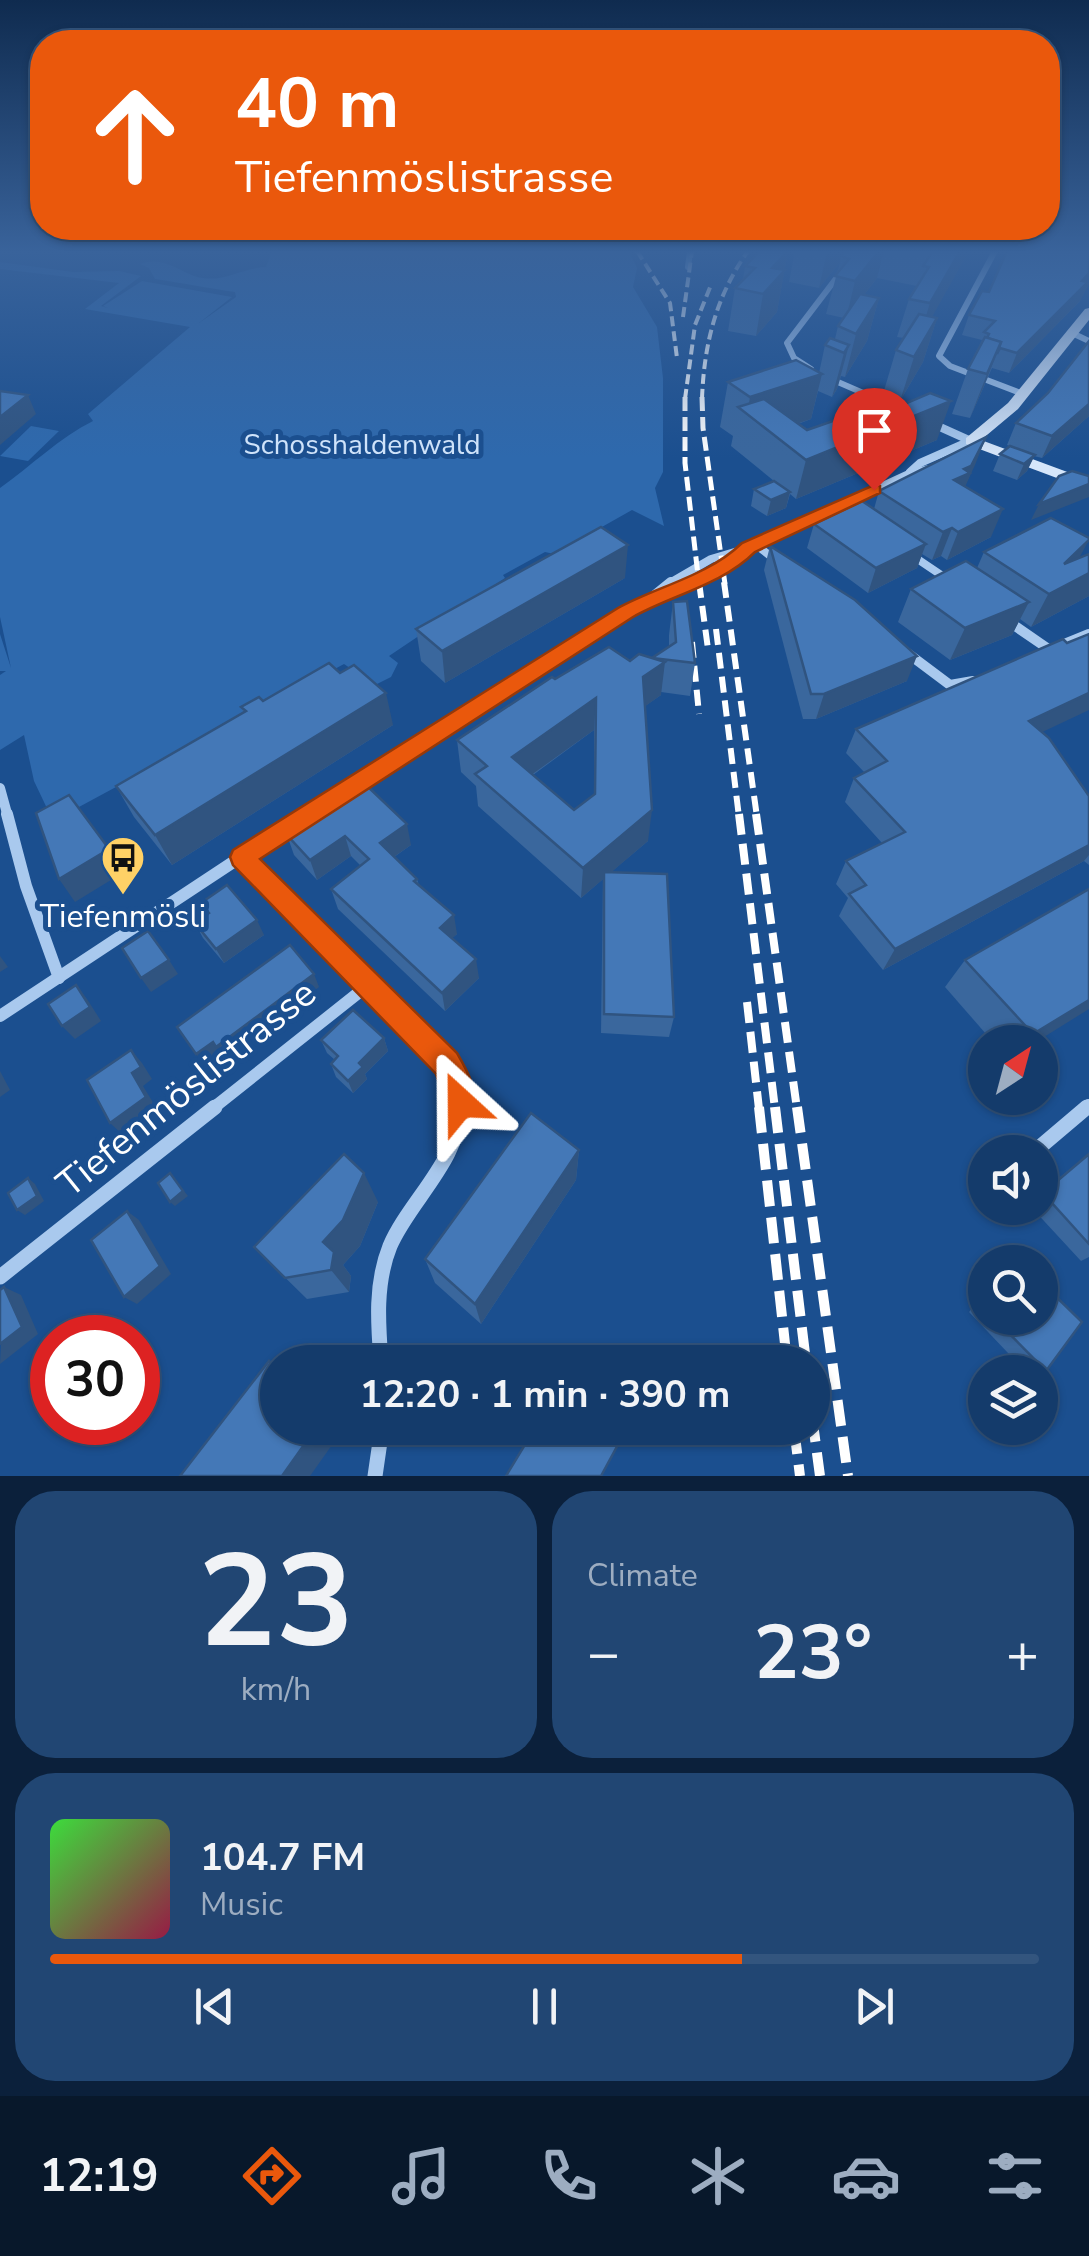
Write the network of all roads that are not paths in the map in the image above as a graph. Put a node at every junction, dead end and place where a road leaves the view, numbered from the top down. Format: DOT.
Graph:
graph roads {
  1 [pos="803,320"];
  2 [pos="958,320"];
  3 [pos="1083,320"];
  4 [pos="1072,333"];
  5 [pos="1089,341"];
  6 [pos="1023,394"];
  7 [pos="971,440"];
  8 [pos="1089,485"];
  9 [pos="839,506"];
  10 [pos="854,516"];
  11 [pos="752,546"];
  12 [pos="898,546"];
  13 [pos="787,568"];
  14 [pos="958,587"];
  15 [pos="989,608"];
  16 [pos="1089,634"];
  17 [pos="893,642"];
  18 [pos="1050,650"];
  19 [pos="1034,656"];
  20 [pos="986,676"];
  21 [pos="0,788"];
  22 [pos="242,857"];
  23 [pos="59,978"];
  24 [pos="366,986"];
  25 [pos="0,1016"];
  26 [pos="1089,1105"];
  27 [pos="1054,1135"];
  28 [pos="0,1277"];
  29 [pos="379,1345"];
  30 [pos="380,1445"];
  31 [pos="375,1476"];
  1 -- 7 [label="street"];
  2 -- 6 [label="street"];
  3 -- 4 [label="street"];
  4 -- 5 [label="street"];
  4 -- 6 [label="street"];
  6 -- 7 [label="street"];
  7 -- 8 [label="street"];
  7 -- 9 [label="street"];
  9 -- 10 [label="street"];
  9 -- 11 [label="street"];
  11 -- 13 [label="street"];
  11 -- 22 [label="street"];
  12 -- 14 [label="street"];
  15 -- 18 [label="street"];
  16 -- 18 [label="street"];
  17 -- 20 [label="street"];
  18 -- 19 [label="street"];
  21 -- 23 [label="street"];
  22 -- 23 [label="street"];
  22 -- 24 [label="street, Tiefenmöslistrasse"];
  23 -- 25 [label="street"];
  24 -- 28 [label="street, Tiefenmöslistrasse"];
  24 -- 29 [label="street"];
  26 -- 27 [label="street"];
  30 -- 31 [label="street"];
}
